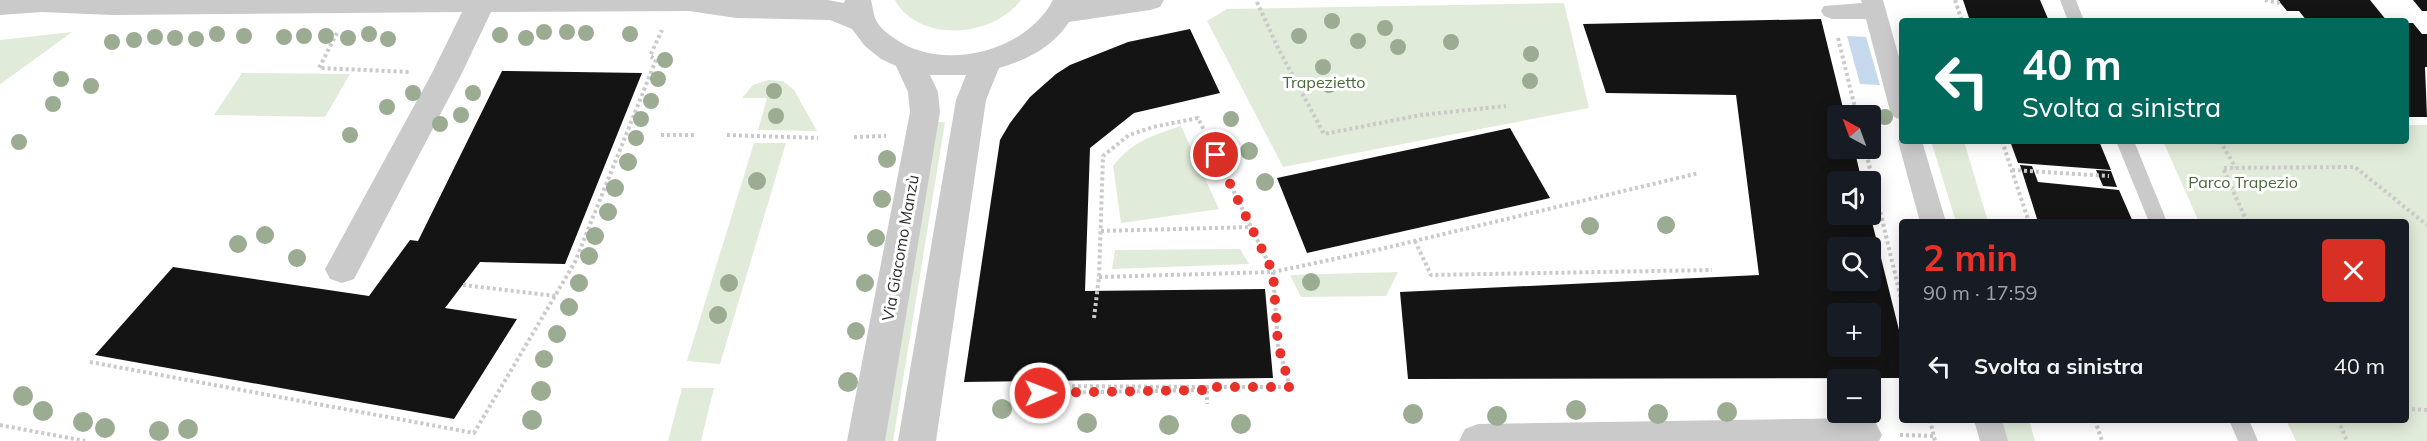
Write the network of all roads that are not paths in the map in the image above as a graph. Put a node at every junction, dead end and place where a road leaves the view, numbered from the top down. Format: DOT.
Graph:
graph roads {
  1 [pos="692,0"];
  2 [pos="1150,0"];
  3 [pos="2068,0"];
  4 [pos="580,1"];
  5 [pos="481,2"];
  6 [pos="0,5"];
  7 [pos="112,5"];
  8 [pos="1064,6"];
  9 [pos="1873,6"];
  10 [pos="860,11"];
  11 [pos="1832,11"];
  12 [pos="2075,18"];
  13 [pos="0,22"];
  14 [pos="908,58"];
  15 [pos="987,61"];
  16 [pos="1899,99"];
  17 [pos="1911,144"];
  18 [pos="2126,144"];
  19 [pos="1932,219"];
  20 [pos="2157,219"];
  21 [pos="342,269"];
  22 [pos="1989,423"];
  23 [pos="2240,423"];
  24 [pos="1863,435"];
  25 [pos="866,441"];
  26 [pos="917,441"];
  27 [pos="1478,441"];
  28 [pos="1497,441"];
  29 [pos="1994,441"];
  30 [pos="2248,441"];
  1 -- 4 [label="street"];
  1 -- 10 [label="street"];
  2 -- 8 [label="street"];
  3 -- 12 [label="lane"];
  4 -- 5 [label="street"];
  5 -- 7 [label="street"];
  5 -- 21 [label="street"];
  6 -- 7 [label="street"];
  7 -- 13 [label="street"];
  8 -- 15 [label="street"];
  9 -- 11 [label="street"];
  9 -- 16 [label="street"];
  10 -- 14 [label="street"];
  14 -- 15 [label="street"];
  14 -- 25 [label="street, Via Giacomo Manzù"];
  15 -- 26 [label="street"];
  17 -- 19 [label="street"];
  18 -- 20 [label="lane"];
  22 -- 29 [label="street"];
  23 -- 30 [label="lane"];
  24 -- 28 [label="street"];
  27 -- 28 [label="street"];
}
